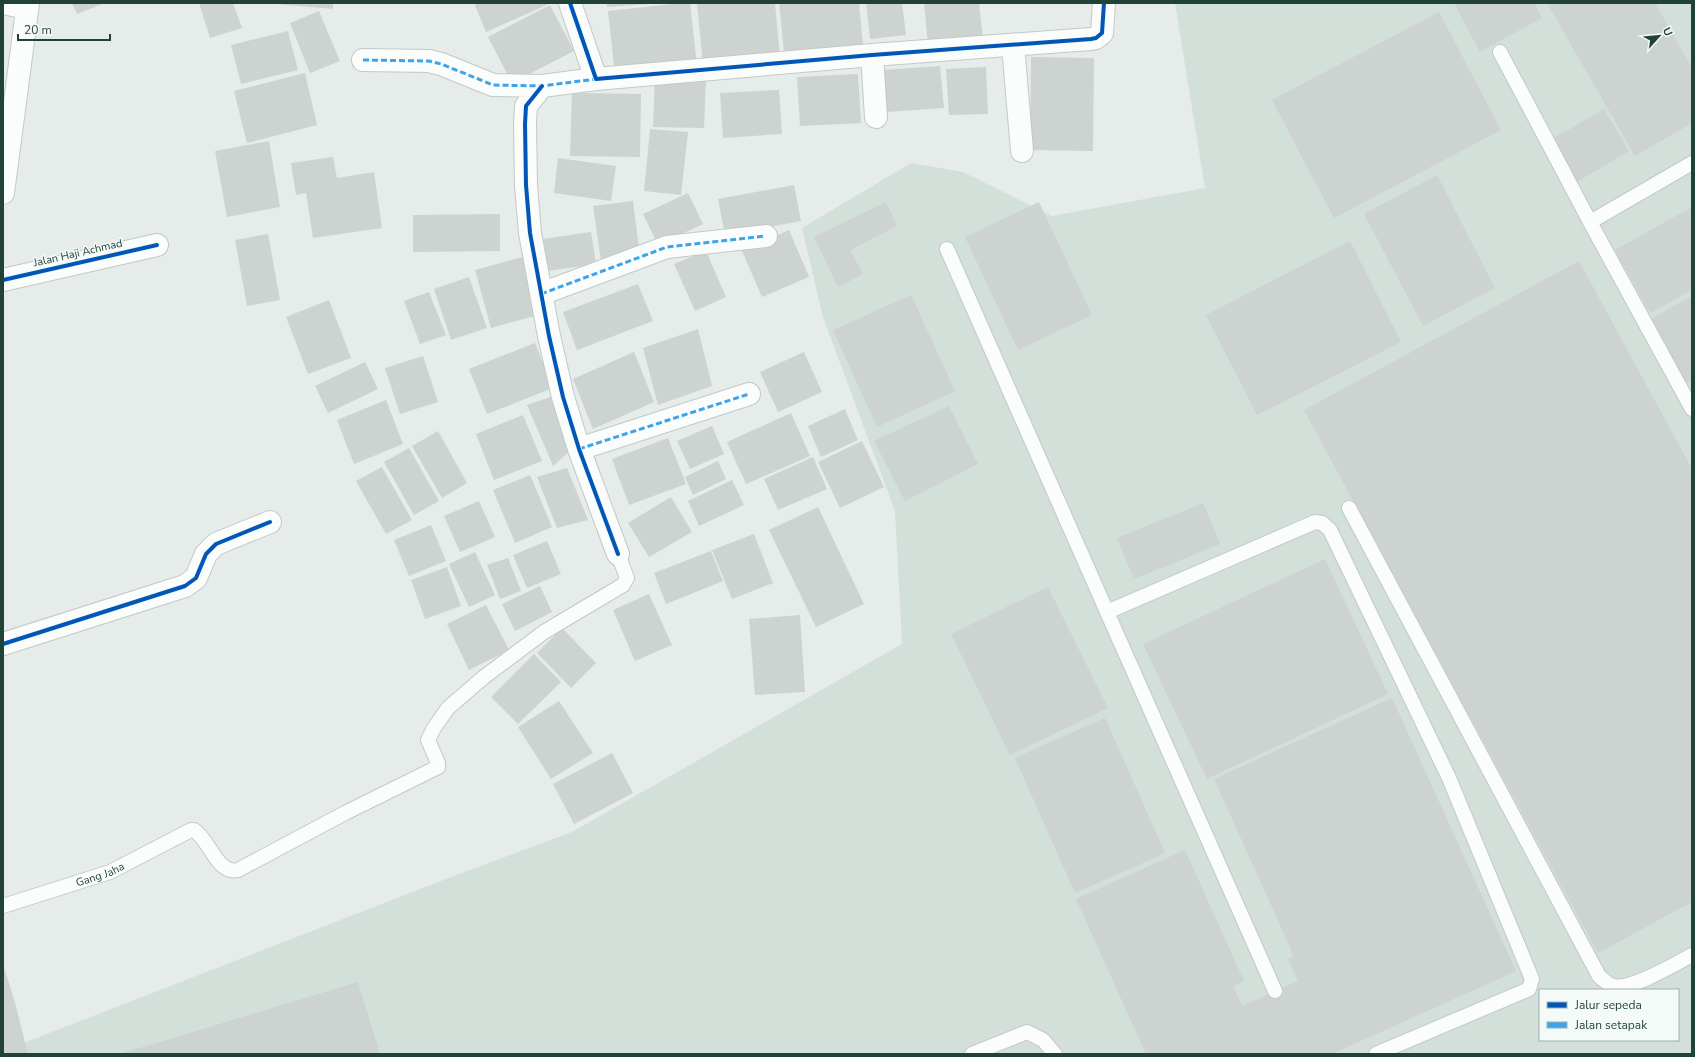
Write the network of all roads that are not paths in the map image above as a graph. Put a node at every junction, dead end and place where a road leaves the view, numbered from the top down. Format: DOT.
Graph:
graph roads {
  1 [pos="3,3"];
  2 [pos="570,3"];
  3 [pos="1104,3"];
  4 [pos="28,6"];
  5 [pos="1014,45"];
  6 [pos="1500,52"];
  7 [pos="872,55"];
  8 [pos="363,60"];
  9 [pos="596,79"];
  10 [pos="542,86"];
  11 [pos="876,117"];
  12 [pos="1022,151"];
  13 [pos="1692,163"];
  14 [pos="3,192"];
  15 [pos="1590,222"];
  16 [pos="766,236"];
  17 [pos="157,245"];
  18 [pos="947,249"];
  19 [pos="3,280"];
  20 [pos="541,294"];
  21 [pos="749,394"];
  22 [pos="1692,409"];
  23 [pos="579,449"];
  24 [pos="1349,508"];
  25 [pos="270,522"];
  26 [pos="618,554"];
  27 [pos="1107,612"];
  28 [pos="3,644"];
  29 [pos="3,906"];
  30 [pos="1692,955"];
  31 [pos="1275,991"];
  32 [pos="989,1050"];
  33 [pos="972,1054"];
  34 [pos="1055,1054"];
  35 [pos="1376,1054"];
  1 -- 4 [label="street"];
  2 -- 9 [label="street"];
  3 -- 5 [label="street"];
  4 -- 14 [label="street"];
  5 -- 7 [label="street"];
  5 -- 12 [label="street"];
  6 -- 15 [label="lane"];
  7 -- 9 [label="street"];
  7 -- 11 [label="street"];
  8 -- 10 [label="street"];
  9 -- 10 [label="street"];
  10 -- 20 [label="street"];
  13 -- 15 [label="lane"];
  15 -- 22 [label="lane"];
  16 -- 20 [label="street"];
  17 -- 19 [label="street, Jalan Haji Achmad"];
  18 -- 27 [label="lane"];
  20 -- 23 [label="street"];
  21 -- 23 [label="street"];
  23 -- 26 [label="street"];
  24 -- 30 [label="lane"];
  25 -- 28 [label="street"];
  26 -- 29 [label="lane, Gang Jaha"];
  27 -- 31 [label="lane"];
  27 -- 35 [label="lane"];
  32 -- 33 [label="lane"];
  32 -- 34 [label="lane"];
}
